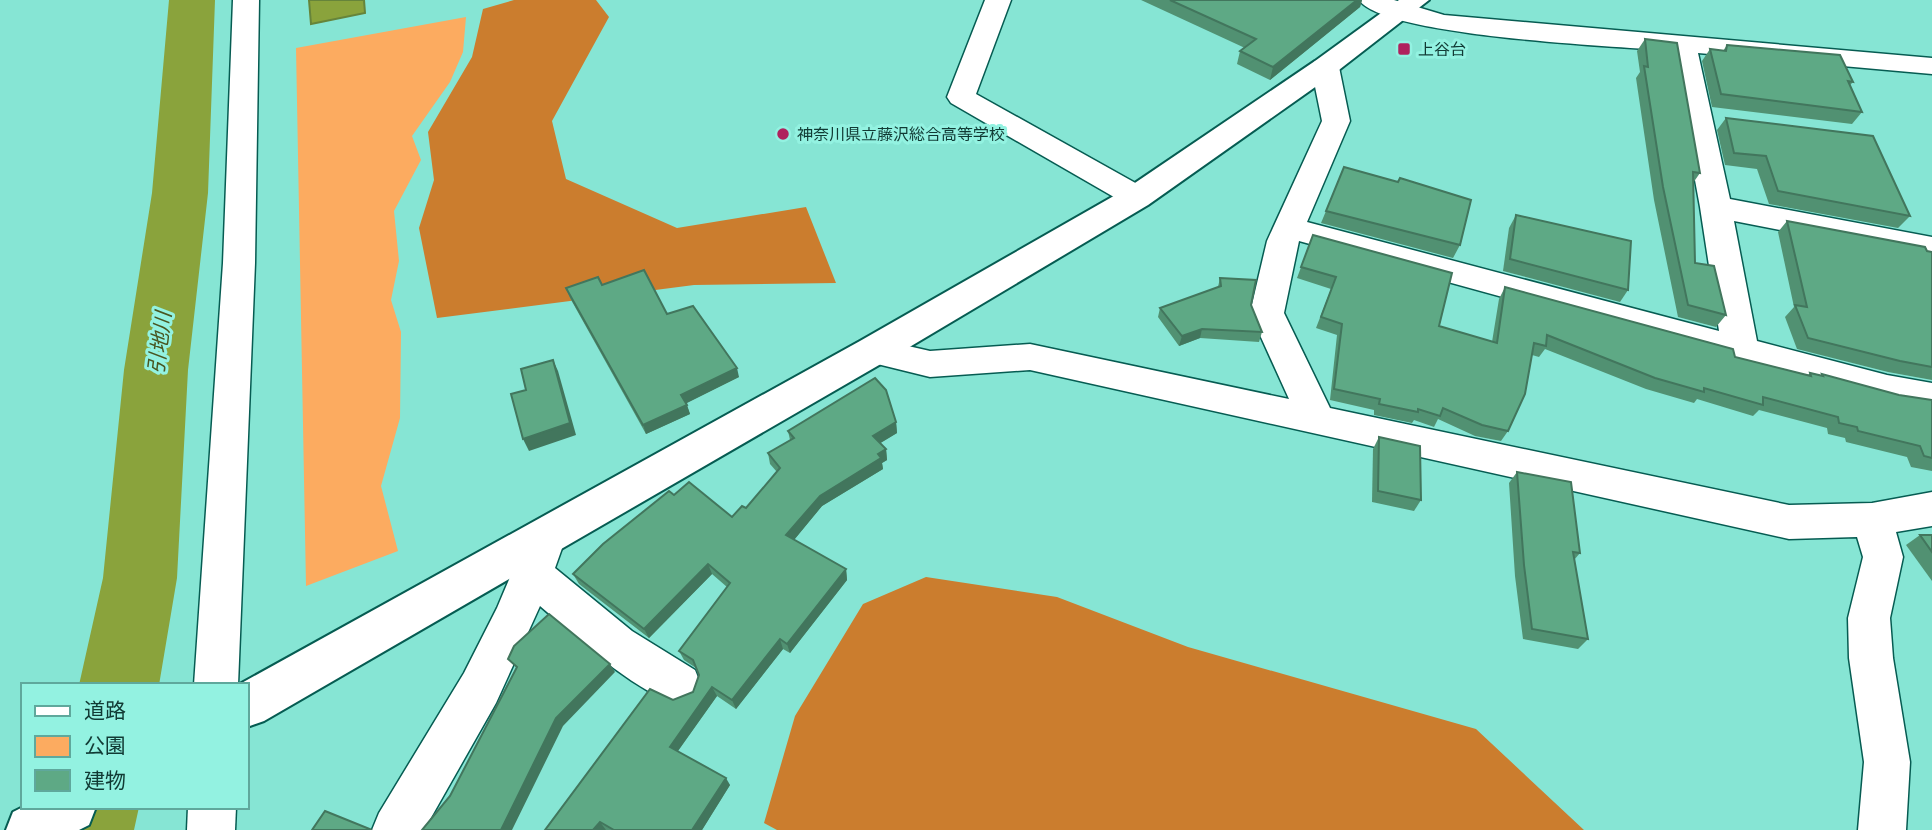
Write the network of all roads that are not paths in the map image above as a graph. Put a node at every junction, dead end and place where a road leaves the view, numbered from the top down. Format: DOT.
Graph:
graph roads {
  1 [pos="246,0"];
  2 [pos="998,0"];
  3 [pos="1396,4"];
  4 [pos="1683,45"];
  5 [pos="1932,66"];
  6 [pos="1325,67"];
  7 [pos="1137,198"];
  8 [pos="1716,207"];
  9 [pos="1289,228"];
  10 [pos="1932,251"];
  11 [pos="1742,350"];
  12 [pos="873,351"];
  13 [pos="1932,397"];
  14 [pos="1317,420"];
  15 [pos="1932,509"];
  16 [pos="1872,520"];
  17 [pos="539,556"];
  18 [pos="216,683"];
  19 [pos="679,685"];
  20 [pos="248,704"];
  21 [pos="212,809"];
  22 [pos="211,830"];
  23 [pos="396,830"];
  24 [pos="1882,830"];
  1 -- 18 [label="street"];
  2 -- 7 [label="street"];
  3 -- 4 [label="street"];
  3 -- 6 [label="street"];
  4 -- 5 [label="street"];
  4 -- 8 [label="street"];
  6 -- 7 [label="street"];
  6 -- 9 [label="street"];
  7 -- 12 [label="street"];
  8 -- 10 [label="street"];
  8 -- 11 [label="street"];
  9 -- 11 [label="street"];
  9 -- 14 [label="street"];
  11 -- 13 [label="street"];
  12 -- 14 [label="street"];
  12 -- 17 [label="street"];
  14 -- 16 [label="street"];
  15 -- 16 [label="street"];
  16 -- 24 [label="street"];
  17 -- 19 [label="street"];
  17 -- 20 [label="street"];
  17 -- 23 [label="street"];
  21 -- 22 [label="street"];
}
